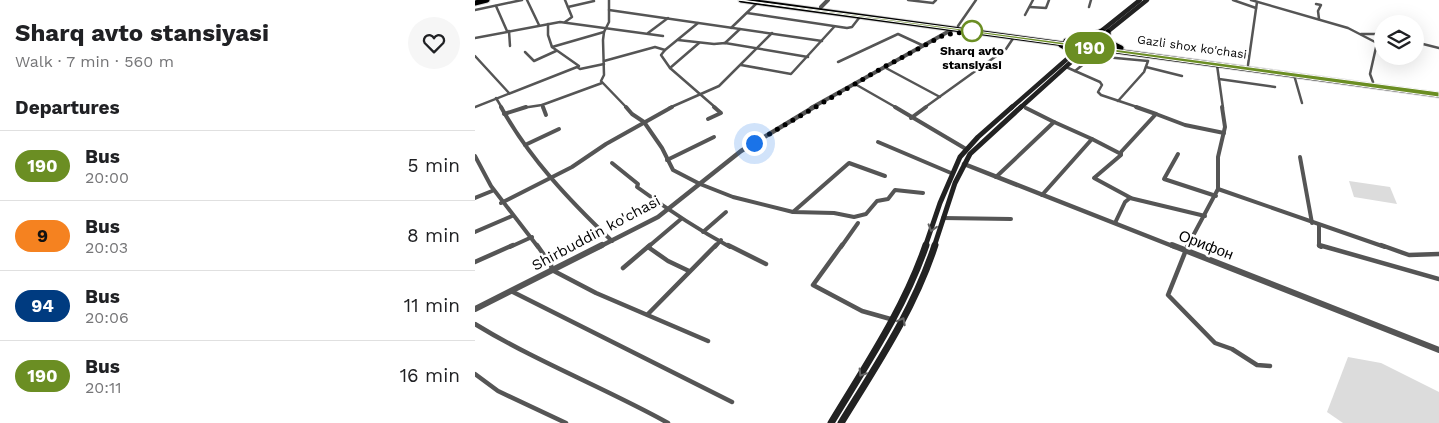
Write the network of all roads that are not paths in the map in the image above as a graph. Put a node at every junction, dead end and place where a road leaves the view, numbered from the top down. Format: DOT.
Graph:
graph roads {
  1 [pos="487,0"];
  2 [pos="522,0"];
  3 [pos="527,0"];
  4 [pos="565,0"];
  5 [pos="609,0"];
  6 [pos="741,0"];
  7 [pos="764,0"];
  8 [pos="828,0"];
  9 [pos="908,0"];
  10 [pos="936,0"];
  11 [pos="976,0"];
  12 [pos="1033,0"];
  13 [pos="1049,0"];
  14 [pos="1091,0"];
  15 [pos="1140,0"];
  16 [pos="1146,0"];
  17 [pos="1233,0"];
  18 [pos="1245,0"];
  19 [pos="1251,0"];
  20 [pos="475,1"];
  21 [pos="593,1"];
  22 [pos="758,2"];
  23 [pos="1257,2"];
  24 [pos="1317,4"];
  25 [pos="495,6"];
  26 [pos="568,7"];
  27 [pos="821,7"];
  28 [pos="1030,7"];
  29 [pos="1089,7"];
  30 [pos="1256,8"];
  31 [pos="475,10"];
  32 [pos="609,10"];
  33 [pos="747,13"];
  34 [pos="1025,15"];
  35 [pos="668,18"];
  36 [pos="859,18"];
  37 [pos="1319,19"];
  38 [pos="565,22"];
  39 [pos="697,23"];
  40 [pos="548,24"];
  41 [pos="539,25"];
  42 [pos="959,26"];
  43 [pos="834,27"];
  44 [pos="605,28"];
  45 [pos="731,28"];
  46 [pos="740,29"];
  47 [pos="953,29"];
  48 [pos="508,31"];
  49 [pos="604,32"];
  50 [pos="1105,32"];
  51 [pos="648,33"];
  52 [pos="772,33"];
  53 [pos="1361,34"];
  54 [pos="1374,34"];
  55 [pos="663,36"];
  56 [pos="1014,37"];
  57 [pos="475,38"];
  58 [pos="678,40"];
  59 [pos="822,41"];
  60 [pos="1066,41"];
  61 [pos="699,43"];
  62 [pos="725,43"];
  63 [pos="1056,43"];
  64 [pos="1424,44"];
  65 [pos="1087,45"];
  66 [pos="510,46"];
  67 [pos="923,46"];
  68 [pos="552,47"];
  69 [pos="757,48"];
  70 [pos="1121,48"];
  71 [pos="1439,48"];
  72 [pos="665,50"];
  73 [pos="1110,50"];
  74 [pos="556,51"];
  75 [pos="525,52"];
  76 [pos="1081,54"];
  77 [pos="475,56"];
  78 [pos="808,57"];
  79 [pos="1069,58"];
  80 [pos="1149,59"];
  81 [pos="838,62"];
  82 [pos="604,63"];
  83 [pos="1248,64"];
  84 [pos="741,65"];
  85 [pos="1217,65"];
  86 [pos="884,67"];
  87 [pos="1066,67"];
  88 [pos="1146,67"];
  89 [pos="577,68"];
  90 [pos="670,68"];
  91 [pos="1075,71"];
  92 [pos="1294,75"];
  93 [pos="1182,76"];
  94 [pos="1219,80"];
  95 [pos="1373,82"];
  96 [pos="602,83"];
  97 [pos="855,84"];
  98 [pos="1275,87"];
  99 [pos="1439,91"];
  100 [pos="509,93"];
  101 [pos="701,94"];
  102 [pos="1439,95"];
  103 [pos="941,97"];
  104 [pos="496,98"];
  105 [pos="1118,101"];
  106 [pos="1302,103"];
  107 [pos="542,106"];
  108 [pos="475,107"];
  109 [pos="1026,108"];
  110 [pos="504,114"];
  111 [pos="1156,114"];
  112 [pos="546,115"];
  113 [pos="911,118"];
  114 [pos="708,119"];
  115 [pos="644,122"];
  116 [pos="1054,122"];
  117 [pos="559,129"];
  118 [pos="1224,133"];
  119 [pos="714,137"];
  120 [pos="1092,139"];
  121 [pos="878,142"];
  122 [pos="525,145"];
  123 [pos="966,149"];
  124 [pos="1121,154"];
  125 [pos="1178,154"];
  126 [pos="475,156"];
  127 [pos="1300,157"];
  128 [pos="667,160"];
  129 [pos="612,163"];
  130 [pos="964,164"];
  131 [pos="477,170"];
  132 [pos="951,173"];
  133 [pos="885,176"];
  134 [pos="996,177"];
  135 [pos="551,178"];
  136 [pos="700,184"];
  137 [pos="1219,189"];
  138 [pos="492,191"];
  139 [pos="923,194"];
  140 [pos="1042,195"];
  141 [pos="1216,196"];
  142 [pos="475,198"];
  143 [pos="1131,198"];
  144 [pos="501,203"];
  145 [pos="940,203"];
  146 [pos="947,204"];
  147 [pos="669,210"];
  148 [pos="726,212"];
  149 [pos="793,212"];
  150 [pos="512,216"];
  151 [pos="1205,216"];
  152 [pos="943,218"];
  153 [pos="681,219"];
  154 [pos="1011,219"];
  155 [pos="858,223"];
  156 [pos="1115,223"];
  157 [pos="1312,223"];
  158 [pos="1319,226"];
  159 [pos="475,232"];
  160 [pos="703,232"];
  161 [pos="532,237"];
  162 [pos="721,240"];
  163 [pos="612,241"];
  164 [pos="648,248"];
  165 [pos="1185,250"];
  166 [pos="1439,254"];
  167 [pos="475,262"];
  168 [pos="766,264"];
  169 [pos="623,268"];
  170 [pos="552,270"];
  171 [pos="689,271"];
  172 [pos="1439,279"];
  173 [pos="511,291"];
  174 [pos="475,309"];
  175 [pos="648,314"];
  176 [pos="894,320"];
  177 [pos="475,324"];
  178 [pos="708,341"];
  179 [pos="1439,350"];
  180 [pos="1270,366"];
  181 [pos="475,374"];
  182 [pos="732,402"];
  183 [pos="566,423"];
  184 [pos="668,423"];
  185 [pos="831,423"];
  186 [pos="841,423"];
  1 -- 20 [label="highway"];
  2 -- 25 [label="street"];
  3 -- 41 [label="street"];
  4 -- 26 [label="street"];
  5 -- 32 [label="street"];
  6 -- 22 [label="highway, Gazli shox ko'chasi"];
  7 -- 27 [label="highway, Gazli shox ko'chasi"];
  8 -- 27 [label="street"];
  9 -- 10 [label="street"];
  11 -- 42 [label="street"];
  12 -- 28 [label="street"];
  13 -- 28 [label="street"];
  14 -- 29 [label="street"];
  15 -- 50 [label="main road"];
  16 -- 50 [label="main road"];
  17 -- 30 [label="street"];
  18 -- 23 [label="street"];
  19 -- 23 [label="street"];
  21 -- 26 [label="street"];
  22 -- 33 [label="street"];
  22 -- 47 [label="highway, Gazli shox ko'chasi"];
  23 -- 30 [label="street"];
  23 -- 37 [label="street"];
  24 -- 37 [label="street"];
  25 -- 31 [label="street"];
  25 -- 48 [label="street"];
  26 -- 38 [label="street"];
  27 -- 42 [label="highway, Gazli shox ko'chasi"];
  28 -- 34 [label="street"];
  30 -- 83 [label="street"];
  32 -- 35 [label="street"];
  32 -- 44 [label="street"];
  33 -- 43 [label="street"];
  33 -- 45 [label="street"];
  35 -- 39 [label="street"];
  35 -- 51 [label="street"];
  36 -- 43 [label="street"];
  37 -- 53 [label="street"];
  38 -- 40 [label="street"];
  38 -- 44 [label="street"];
  39 -- 45 [label="street"];
  39 -- 58 [label="street"];
  40 -- 41 [label="street"];
  40 -- 68 [label="street"];
  41 -- 48 [label="street"];
  42 -- 60 [label="highway, Gazli shox ko'chasi"];
  43 -- 59 [label="street"];
  44 -- 49 [label="street"];
  44 -- 51 [label="street"];
  45 -- 46 [label="street"];
  46 -- 52 [label="street"];
  46 -- 62 [label="street"];
  47 -- 56 [label="highway, Gazli shox ko'chasi"];
  47 -- 67 [label="street, Shirbuddin ko'chasi"];
  48 -- 57 [label="street"];
  48 -- 66 [label="street"];
  49 -- 68 [label="street"];
  49 -- 82 [label="street"];
  50 -- 60 [label="highway"];
  50 -- 65 [label="main road"];
  50 -- 65 [label="main road"];
  50 -- 70 [label="highway"];
  51 -- 55 [label="street"];
  52 -- 59 [label="street"];
  52 -- 69 [label="street"];
  53 -- 54 [label="street"];
  53 -- 95 [label="street"];
  56 -- 63 [label="highway, Gazli shox ko'chasi"];
  56 -- 103 [label="street"];
  58 -- 61 [label="street"];
  58 -- 72 [label="street"];
  59 -- 78 [label="street"];
  60 -- 65 [label="highway, Gazli shox ko'chasi"];
  61 -- 62 [label="street"];
  61 -- 90 [label="street"];
  62 -- 69 [label="street"];
  63 -- 65 [label="highway, Gazli shox ko'chasi"];
  63 -- 79 [label="highway"];
  64 -- 71 [label="street"];
  65 -- 70 [label="highway, Gazli shox ko'chasi"];
  65 -- 73 [label="highway, Gazli shox ko'chasi"];
  65 -- 76 [label="main road"];
  65 -- 79 [label="main road"];
  67 -- 81 [label="street"];
  67 -- 86 [label="street, Shirbuddin ko'chasi"];
  68 -- 74 [label="street"];
  69 -- 78 [label="street"];
  69 -- 84 [label="street"];
  70 -- 83 [label="highway, Gazli shox ko'chasi"];
  72 -- 82 [label="street"];
  72 -- 90 [label="street"];
  73 -- 76 [label="highway"];
  73 -- 80 [label="highway, Gazli shox ko'chasi"];
  74 -- 75 [label="street"];
  74 -- 89 [label="street"];
  76 -- 87 [label="main road"];
  77 -- 100 [label="street"];
  78 -- 84 [label="street"];
  79 -- 123 [label="main road"];
  80 -- 85 [label="highway, Gazli shox ko'chasi"];
  80 -- 88 [label="street"];
  80 -- 91 [label="street"];
  82 -- 89 [label="street"];
  82 -- 96 [label="street"];
  83 -- 95 [label="highway, Gazli shox ko'chasi"];
  84 -- 101 [label="street"];
  85 -- 92 [label="highway, Gazli shox ko'chasi"];
  85 -- 94 [label="street"];
  86 -- 97 [label="street, Shirbuddin ko'chasi"];
  86 -- 103 [label="street"];
  87 -- 91 [label="street"];
  87 -- 130 [label="main road"];
  88 -- 93 [label="street"];
  88 -- 105 [label="street"];
  89 -- 100 [label="street"];
  90 -- 101 [label="street"];
  91 -- 105 [label="street"];
  92 -- 102 [label="highway, Gazli shox ko'chasi"];
  92 -- 106 [label="street"];
  94 -- 98 [label="street"];
  94 -- 118 [label="street"];
  95 -- 99 [label="highway, Gazli shox ko'chasi"];
  96 -- 107 [label="street"];
  96 -- 115 [label="street"];
  97 -- 113 [label="street"];
  97 -- 136 [label="street, Shirbuddin ko'chasi"];
  100 -- 104 [label="street"];
  101 -- 114 [label="street"];
  101 -- 115 [label="street"];
  103 -- 113 [label="street"];
  104 -- 108 [label="street"];
  104 -- 110 [label="street"];
  105 -- 111 [label="street"];
  107 -- 110 [label="street"];
  107 -- 112 [label="street"];
  109 -- 116 [label="street"];
  110 -- 122 [label="street"];
  111 -- 118 [label="street"];
  111 -- 124 [label="street"];
  113 -- 123 [label="street"];
  115 -- 128 [label="street"];
  115 -- 135 [label="street"];
  116 -- 120 [label="street"];
  116 -- 134 [label="street"];
  117 -- 122 [label="street"];
  118 -- 137 [label="street"];
  119 -- 128 [label="street"];
  120 -- 124 [label="street"];
  120 -- 140 [label="street"];
  121 -- 132 [label="street"];
  122 -- 135 [label="street"];
  123 -- 132 [label="main road"];
  124 -- 143 [label="street"];
  125 -- 141 [label="street"];
  126 -- 131 [label="street"];
  127 -- 157 [label="street"];
  128 -- 136 [label="street"];
  129 -- 147 [label="street"];
  130 -- 134 [label="street, Орифон"];
  130 -- 146 [label="main road"];
  131 -- 138 [label="street"];
  132 -- 145 [label="main road"];
  133 -- 149 [label="street"];
  134 -- 140 [label="street, Орифон"];
  135 -- 144 [label="street"];
  135 -- 163 [label="street"];
  136 -- 147 [label="street, Shirbuddin ko'chasi"];
  136 -- 149 [label="street"];
  137 -- 141 [label="street"];
  137 -- 157 [label="street"];
  138 -- 142 [label="street"];
  138 -- 144 [label="street"];
  139 -- 149 [label="street"];
  140 -- 156 [label="street, Орифон"];
  141 -- 151 [label="street"];
  143 -- 151 [label="street"];
  143 -- 156 [label="street"];
  144 -- 150 [label="street"];
  145 -- 146 [label="main road"];
  145 -- 176 [label="main road, one-way"];
  146 -- 152 [label="main road"];
  147 -- 153 [label="street"];
  147 -- 163 [label="street, Shirbuddin ko'chasi"];
  148 -- 160 [label="street"];
  150 -- 159 [label="street"];
  150 -- 161 [label="street"];
  151 -- 165 [label="street"];
  152 -- 154 [label="street"];
  186 -- 152 [label="main road, one-way"];
  153 -- 160 [label="street"];
  153 -- 164 [label="street"];
  155 -- 176 [label="street"];
  156 -- 165 [label="street, Орифон"];
  157 -- 158 [label="street"];
  158 -- 166 [label="street"];
  158 -- 172 [label="street"];
  160 -- 162 [label="street"];
  161 -- 167 [label="street"];
  161 -- 170 [label="street"];
  162 -- 168 [label="street"];
  162 -- 171 [label="street"];
  163 -- 170 [label="street, Shirbuddin ko'chasi"];
  164 -- 169 [label="street"];
  164 -- 171 [label="street"];
  165 -- 179 [label="street, Орифон"];
  165 -- 180 [label="street"];
  170 -- 173 [label="street, Shirbuddin ko'chasi"];
  170 -- 175 [label="street"];
  171 -- 175 [label="street"];
  173 -- 174 [label="street, Shirbuddin ko'chasi"];
  173 -- 182 [label="street"];
  175 -- 178 [label="street"];
  176 -- 185 [label="main road, one-way"];
  177 -- 184 [label="street"];
  181 -- 183 [label="street"];
}
